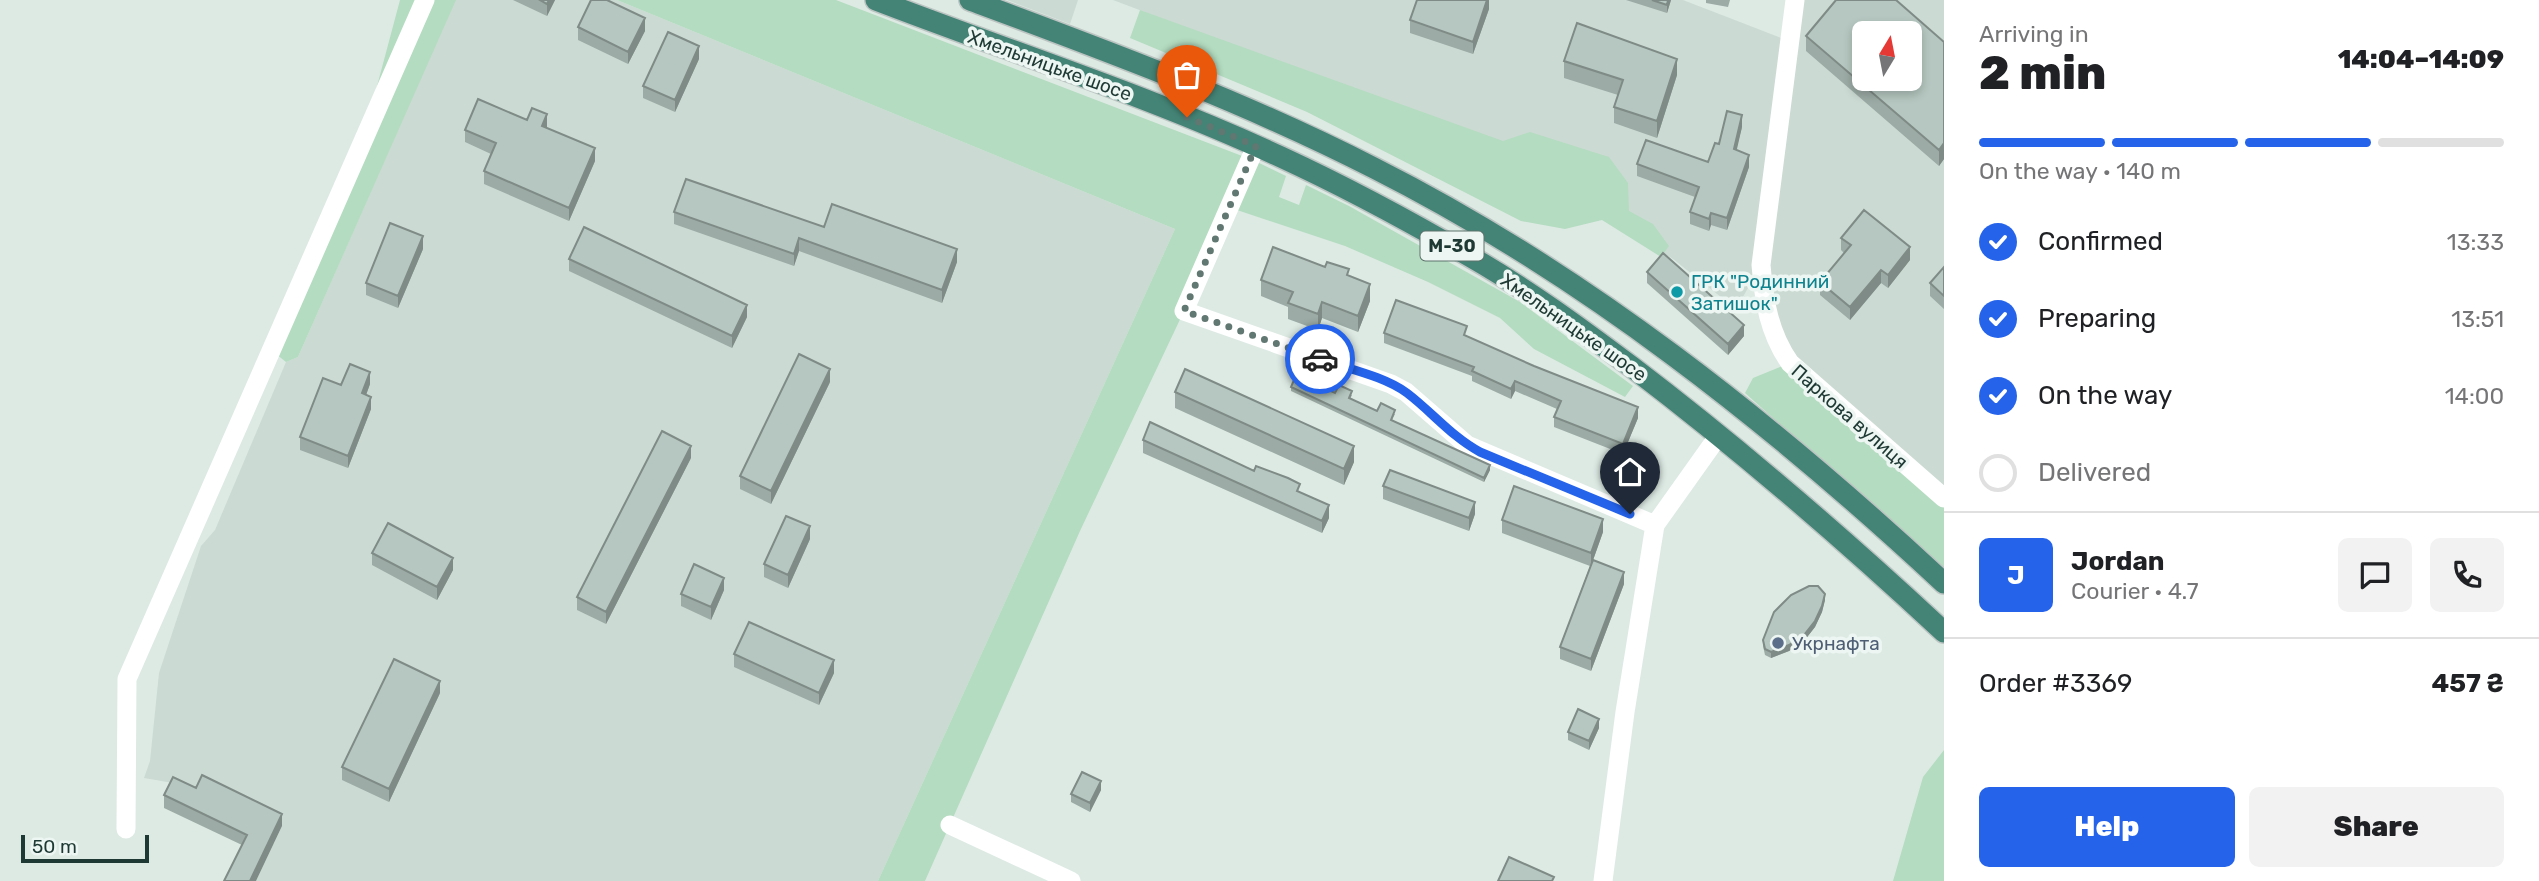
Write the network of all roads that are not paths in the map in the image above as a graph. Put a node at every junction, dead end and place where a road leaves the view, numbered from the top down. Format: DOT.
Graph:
graph roads {
  1 [pos="425,0"];
  2 [pos="876,0"];
  3 [pos="970,0"];
  4 [pos="1795,0"];
  5 [pos="1256,146"];
  6 [pos="1742,408"];
  7 [pos="1719,435"];
  8 [pos="1944,498"];
  9 [pos="1655,525"];
  10 [pos="1944,583"];
  11 [pos="1944,632"];
  12 [pos="950,825"];
  13 [pos="126,829"];
  14 [pos="1071,881"];
  15 [pos="1602,881"];
  1 -- 13 [label="street"];
  2 -- 5 [label="highway, Хмельницьке шосе / М-30"];
  3 -- 6 [label="highway, Хмельницьке шосе / М-30"];
  4 -- 8 [label="street, Паркова вулиця"];
  5 -- 7 [label="highway, Хмельницьке шосе / М-30"];
  5 -- 9 [label="street"];
  6 -- 7 [label="highway"];
  6 -- 10 [label="highway, Хмельницьке шосе / М-30"];
  7 -- 9 [label="street"];
  7 -- 11 [label="highway, Хмельницьке шосе / М-30"];
  9 -- 15 [label="street"];
  12 -- 14 [label="street"];
}
